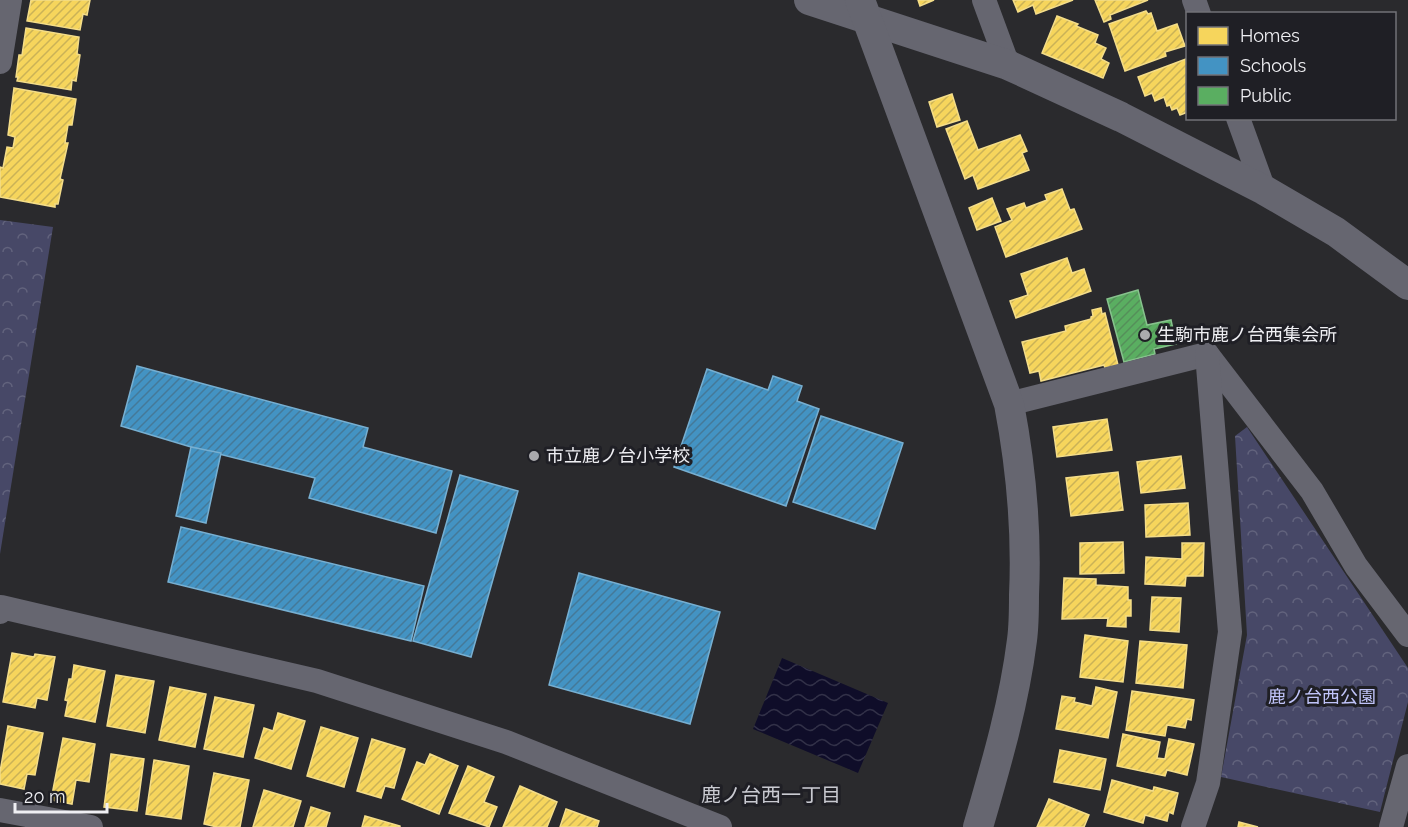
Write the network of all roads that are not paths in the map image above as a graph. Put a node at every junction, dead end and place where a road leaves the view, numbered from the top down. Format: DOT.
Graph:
graph roads {
  1 [pos="10,0"];
  2 [pos="809,0"];
  3 [pos="984,0"];
  4 [pos="864,10"];
  5 [pos="0,62"];
  6 [pos="1008,65"];
  7 [pos="1239,120"];
  8 [pos="1264,190"];
  9 [pos="1408,285"];
  10 [pos="1207,354"];
  11 [pos="1009,404"];
  12 [pos="0,612"];
  13 [pos="1408,635"];
  14 [pos="1408,766"];
  15 [pos="0,810"];
  16 [pos="91,827"];
  17 [pos="720,827"];
  18 [pos="978,827"];
  19 [pos="1193,827"];
  20 [pos="1391,827"];
  1 -- 5 [label="street"];
  2 -- 4 [label="street"];
  3 -- 6 [label="street"];
  4 -- 6 [label="street"];
  4 -- 11 [label="street"];
  6 -- 8 [label="street"];
  7 -- 8 [label="street"];
  8 -- 9 [label="street"];
  10 -- 11 [label="street"];
  10 -- 13 [label="street"];
  10 -- 19 [label="street"];
  11 -- 18 [label="street"];
  12 -- 17 [label="street"];
  14 -- 20 [label="street"];
  15 -- 16 [label="street"];
}
